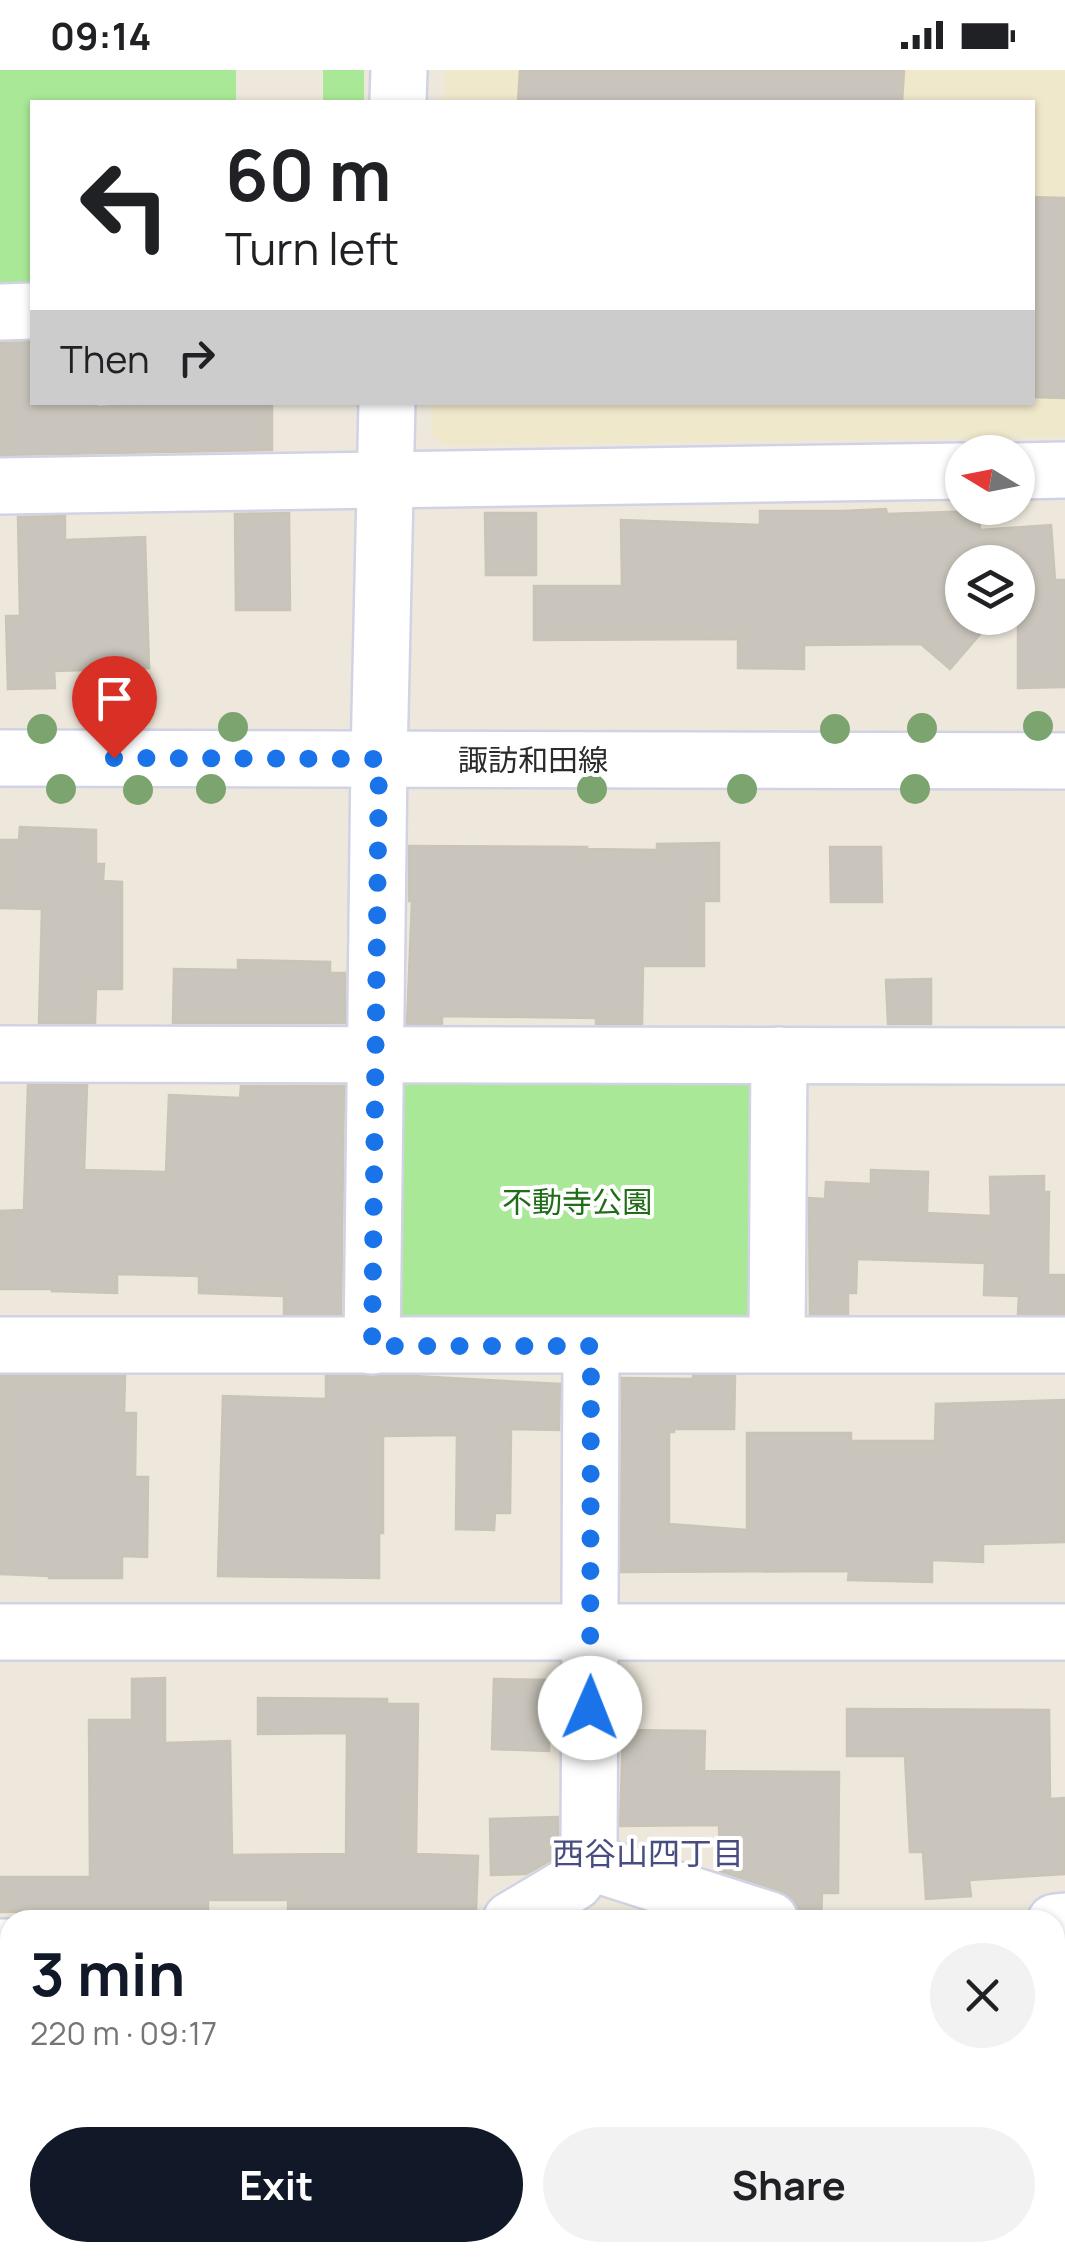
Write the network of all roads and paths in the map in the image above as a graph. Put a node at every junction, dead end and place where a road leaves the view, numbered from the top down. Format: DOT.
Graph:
graph roads {
  1 [pos="399,70"];
  2 [pos="398,100"];
  3 [pos="30,311"];
  4 [pos="0,312"];
  5 [pos="387,405"];
  6 [pos="1065,470"];
  7 [pos="1035,471"];
  8 [pos="945,472"];
  9 [pos="385,479"];
  10 [pos="0,486"];
  11 [pos="0,758"];
  12 [pos="379,759"];
  13 [pos="1065,761"];
  14 [pos="0,1054"];
  15 [pos="376,1054"];
  16 [pos="779,1055"];
  17 [pos="1065,1056"];
  18 [pos="777,1344"];
  19 [pos="0,1345"];
  20 [pos="1065,1345"];
  21 [pos="372,1346"];
  22 [pos="591,1346"];
  23 [pos="591,1631"];
  24 [pos="0,1632"];
  25 [pos="1065,1632"];
  26 [pos="589,1862"];
  27 [pos="528,1910"];
  28 [pos="739,1910"];
  1 -- 2 [label="street"];
  3 -- 4 [label="street"];
  5 -- 9 [label="street"];
  6 -- 7 [label="street"];
  8 -- 9 [label="street"];
  9 -- 10 [label="street"];
  9 -- 12 [label="street"];
  11 -- 12 [label="street, 諏訪和田線"];
  12 -- 13 [label="street, 諏訪和田線"];
  12 -- 15 [label="street"];
  14 -- 15 [label="street"];
  15 -- 16 [label="street"];
  15 -- 21 [label="street"];
  16 -- 17 [label="street"];
  16 -- 18 [label="street"];
  18 -- 20 [label="street"];
  18 -- 22 [label="street"];
  19 -- 21 [label="street"];
  21 -- 22 [label="street"];
  22 -- 23 [label="street"];
  23 -- 24 [label="street"];
  23 -- 25 [label="street"];
  23 -- 26 [label="street"];
  26 -- 27 [label="street"];
  26 -- 28 [label="street"];
}
